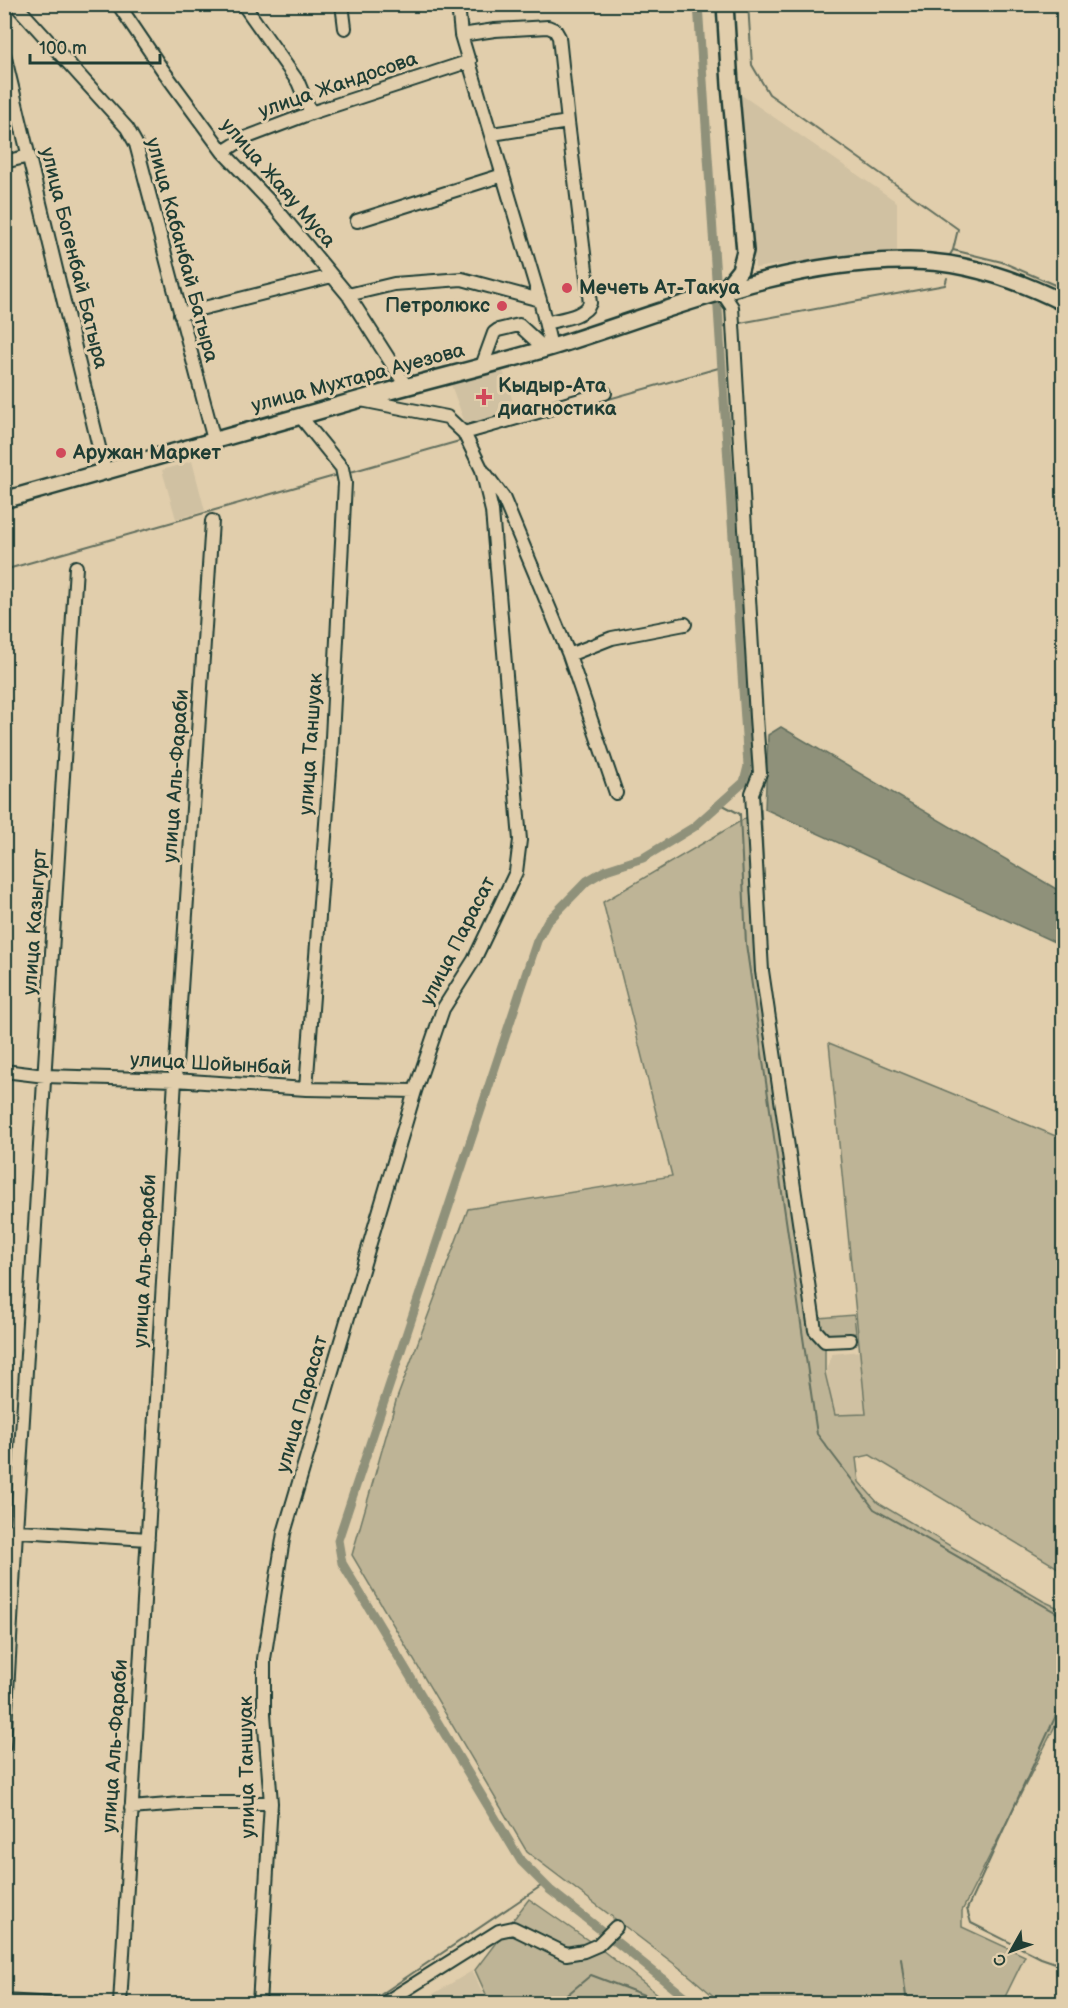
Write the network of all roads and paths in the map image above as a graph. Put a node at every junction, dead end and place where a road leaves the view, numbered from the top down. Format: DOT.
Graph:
graph roads {
  1 [pos="15,4"];
  2 [pos="118,4"];
  3 [pos="243,4"];
  4 [pos="342,4"];
  5 [pos="458,4"];
  6 [pos="725,4"];
  7 [pos="345,28"];
  8 [pos="461,35"];
  9 [pos="4,54"];
  10 [pos="470,62"];
  11 [pos="311,113"];
  12 [pos="568,122"];
  13 [pos="492,134"];
  14 [pos="223,153"];
  15 [pos="29,156"];
  16 [pos="4,162"];
  17 [pos="503,175"];
  18 [pos="357,221"];
  19 [pos="332,276"];
  20 [pos="722,292"];
  21 [pos="348,295"];
  22 [pos="540,300"];
  23 [pos="1064,303"];
  24 [pos="180,314"];
  25 [pos="546,323"];
  26 [pos="548,348"];
  27 [pos="482,366"];
  28 [pos="406,386"];
  29 [pos="605,393"];
  30 [pos="359,399"];
  31 [pos="300,416"];
  32 [pos="466,437"];
  33 [pos="214,440"];
  34 [pos="482,470"];
  35 [pos="105,472"];
  36 [pos="4,500"];
  37 [pos="511,517"];
  38 [pos="212,521"];
  39 [pos="493,521"];
  40 [pos="76,567"];
  41 [pos="685,624"];
  42 [pos="569,655"];
  43 [pos="616,793"];
  44 [pos="4,1071"];
  45 [pos="45,1076"];
  46 [pos="175,1080"];
  47 [pos="306,1089"];
  48 [pos="415,1091"];
  49 [pos="850,1340"];
  50 [pos="10,1531"];
  51 [pos="148,1539"];
  52 [pos="277,1565"];
  53 [pos="4,1746"];
  54 [pos="271,1803"];
  55 [pos="131,1808"];
  56 [pos="616,1927"];
  57 [pos="4,2001"];
  58 [pos="55,2004"];
  59 [pos="120,2004"];
  60 [pos="259,2004"];
  61 [pos="383,2004"];
  1 -- 24 [label="street, улица Кабанбай Батыра"];
  2 -- 14 [label="street, улица Жаяу Муса"];
  3 -- 11 [label="street"];
  4 -- 7 [label="street"];
  5 -- 8 [label="street"];
  6 -- 20 [label="main road"];
  8 -- 10 [label="street"];
  8 -- 12 [label="street"];
  9 -- 15 [label="street, улица Богенбай Батыра"];
  10 -- 11 [label="street, улица Жандосова"];
  10 -- 13 [label="street"];
  11 -- 14 [label="street, улица Жандосова"];
  12 -- 13 [label="street"];
  12 -- 25 [label="street"];
  13 -- 17 [label="street"];
  14 -- 19 [label="street, улица Жаяу Муса"];
  15 -- 16 [label="street"];
  15 -- 35 [label="street, улица Богенбай Батыра"];
  17 -- 18 [label="street"];
  17 -- 22 [label="street"];
  19 -- 21 [label="street, улица Жаяу Муса"];
  19 -- 24 [label="street"];
  20 -- 23 [label="main road, улица Мухтара Ауезова"];
  20 -- 26 [label="main road, улица Мухтара Ауезова"];
  20 -- 49 [label="street"];
  21 -- 22 [label="street"];
  21 -- 28 [label="street, улица Жаяу Муса"];
  22 -- 25 [label="street"];
  24 -- 33 [label="street, улица Кабанбай Батыра"];
  25 -- 26 [label="street"];
  26 -- 27 [label="main road, улица Мухтара Ауезова"];
  26 -- 27 [label="street"];
  27 -- 28 [label="main road, улица Мухтара Ауезова"];
  28 -- 30 [label="main road, улица Мухтара Ауезова"];
  29 -- 32 [label="street"];
  30 -- 31 [label="main road, улица Мухтара Ауезова"];
  30 -- 32 [label="street, улица Парасат"];
  31 -- 33 [label="main road, улица Мухтара Ауезова"];
  31 -- 47 [label="street, улица Таншуак"];
  32 -- 34 [label="street, улица Парасат"];
  33 -- 35 [label="main road, улица Мухтара Ауезова"];
  34 -- 37 [label="street"];
  34 -- 39 [label="street, улица Парасат"];
  35 -- 36 [label="main road, улица Мухтара Ауезова"];
  37 -- 39 [label="street"];
  37 -- 42 [label="street"];
  38 -- 46 [label="street, улица Аль-Фараби"];
  39 -- 48 [label="street, улица Парасат"];
  40 -- 45 [label="street, улица Казыгурт"];
  41 -- 42 [label="street"];
  42 -- 43 [label="street"];
  44 -- 45 [label="street, улица Шойынбай"];
  45 -- 46 [label="street, улица Шойынбай"];
  45 -- 50 [label="street, улица Казыгурт"];
  46 -- 47 [label="street, улица Шойынбай"];
  46 -- 51 [label="street, улица Аль-Фараби"];
  47 -- 48 [label="street, улица Шойынбай"];
  48 -- 52 [label="street, улица Парасат"];
  50 -- 51 [label="street"];
  50 -- 53 [label="street, улица Казыгурт"];
  51 -- 55 [label="street, улица Аль-Фараби"];
  52 -- 54 [label="street, улица Таншуак"];
  54 -- 55 [label="street"];
  54 -- 60 [label="street, улица Таншуак"];
  55 -- 59 [label="street, улица Аль-Фараби"];
  56 -- 61 [label="street"];
  57 -- 58 [label="street"];
}
